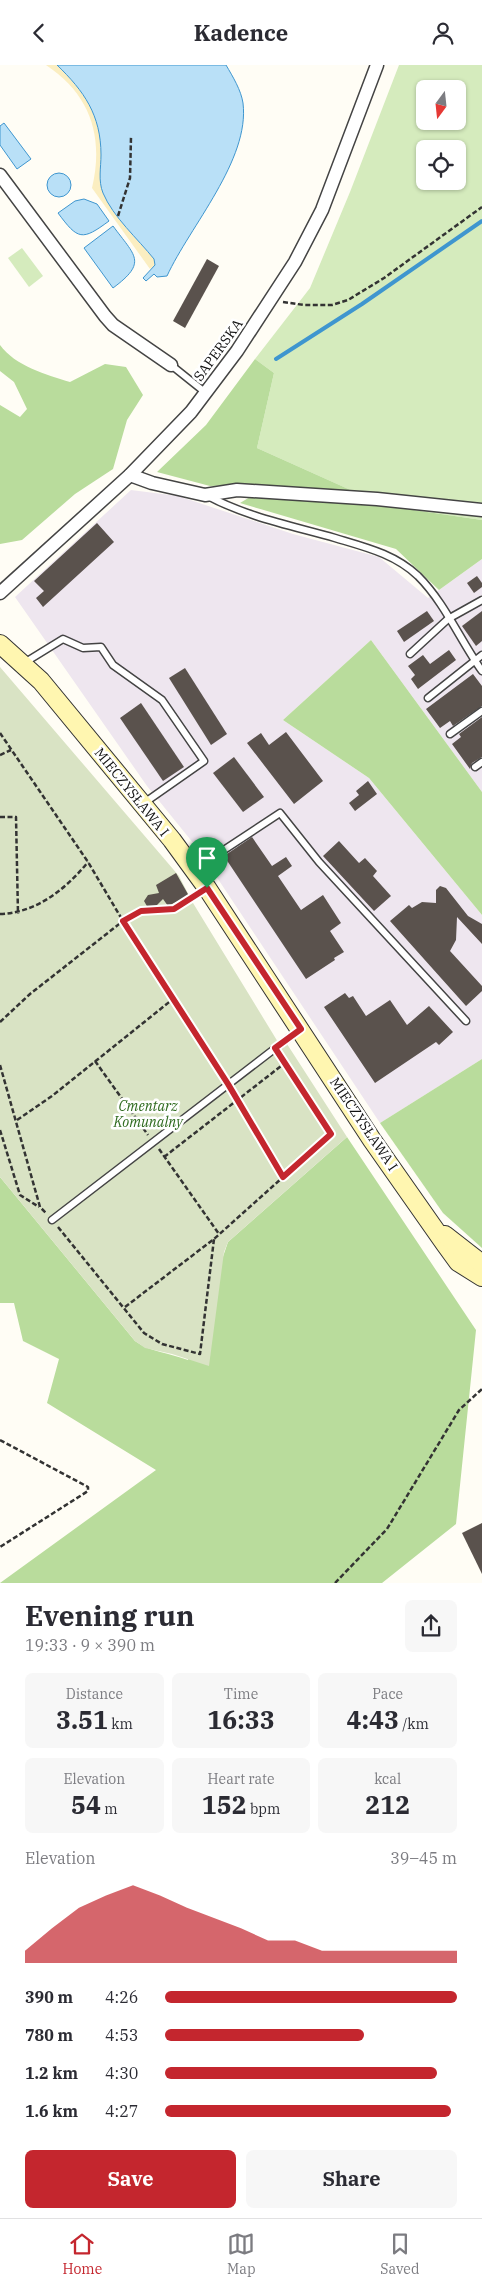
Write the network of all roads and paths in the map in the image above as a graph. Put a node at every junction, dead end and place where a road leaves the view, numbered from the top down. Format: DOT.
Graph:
graph roads {
  1 [pos="377,65"];
  2 [pos="131,137"];
  3 [pos="0,175"];
  4 [pos="482,207"];
  5 [pos="118,216"];
  6 [pos="272,300"];
  7 [pos="171,365"];
  8 [pos="206,393"];
  9 [pos="130,475"];
  10 [pos="205,495"];
  11 [pos="482,510"];
  12 [pos="0,593"];
  13 [pos="482,600"];
  14 [pos="448,619"];
  15 [pos="0,644"];
  16 [pos="410,654"];
  17 [pos="482,655"];
  18 [pos="474,660"];
  19 [pos="23,664"];
  20 [pos="482,671"];
  21 [pos="428,698"];
  22 [pos="482,711"];
  23 [pos="0,733"];
  24 [pos="450,734"];
  25 [pos="11,750"];
  26 [pos="0,755"];
  27 [pos="482,762"];
  28 [pos="475,767"];
  29 [pos="142,805"];
  30 [pos="0,817"];
  31 [pos="88,862"];
  32 [pos="194,870"];
  33 [pos="207,888"];
  34 [pos="0,914"];
  35 [pos="18,914"];
  36 [pos="123,921"];
  37 [pos="173,999"];
  38 [pos="466,1021"];
  39 [pos="0,1022"];
  40 [pos="301,1029"];
  41 [pos="275,1048"];
  42 [pos="285,1063"];
  43 [pos="0,1065"];
  44 [pos="228,1084"];
  45 [pos="237,1100"];
  46 [pos="17,1120"];
  47 [pos="0,1130"];
  48 [pos="164,1157"];
  49 [pos="283,1177"];
  50 [pos="40,1207"];
  51 [pos="52,1220"];
  52 [pos="434,1225"];
  53 [pos="214,1239"];
  54 [pos="482,1264"];
  55 [pos="482,1277"];
  56 [pos="125,1307"];
  57 [pos="482,1389"];
  58 [pos="0,1440"];
  59 [pos="0,1547"];
  60 [pos="336,1583"];
  1 -- 6 [label="street, SAPERSKA"];
  2 -- 5 [label="path"];
  3 -- 7 [label="street"];
  4 -- 6 [label="path"];
  6 -- 8 [label="street, SAPERSKA"];
  7 -- 8 [label="lane"];
  8 -- 9 [label="street, SAPERSKA"];
  9 -- 10 [label="street"];
  9 -- 12 [label="street, SAPERSKA"];
  10 -- 11 [label="street"];
  10 -- 14 [label="lane"];
  13 -- 14 [label="lane"];
  14 -- 16 [label="lane"];
  14 -- 18 [label="lane"];
  15 -- 19 [label="main road, MIECZYSŁAWA I"];
  17 -- 18 [label="lane"];
  18 -- 20 [label="lane"];
  18 -- 21 [label="lane"];
  19 -- 29 [label="main road, MIECZYSŁAWA I"];
  19 -- 29 [label="lane"];
  22 -- 24 [label="lane"];
  23 -- 25 [label="path"];
  25 -- 26 [label="path"];
  25 -- 31 [label="path"];
  27 -- 28 [label="lane"];
  29 -- 32 [label="main road, MIECZYSŁAWA I"];
  30 -- 35 [label="path"];
  31 -- 35 [label="path"];
  31 -- 36 [label="path"];
  32 -- 33 [label="main road, MIECZYSŁAWA I"];
  32 -- 38 [label="lane"];
  33 -- 36 [label="path"];
  33 -- 40 [label="main road, MIECZYSŁAWA I"];
  34 -- 35 [label="path"];
  36 -- 37 [label="path"];
  36 -- 39 [label="path"];
  37 -- 44 [label="path"];
  37 -- 46 [label="path"];
  40 -- 41 [label="lane"];
  40 -- 52 [label="main road, MIECZYSŁAWA I"];
  41 -- 42 [label="path"];
  41 -- 44 [label="lane"];
  42 -- 45 [label="path"];
  42 -- 49 [label="path"];
  43 -- 46 [label="path"];
  44 -- 45 [label="path"];
  44 -- 51 [label="lane"];
  45 -- 48 [label="path"];
  45 -- 49 [label="path"];
  46 -- 50 [label="path"];
  47 -- 50 [label="path"];
  49 -- 53 [label="path"];
  50 -- 51 [label="path"];
  51 -- 56 [label="path"];
  52 -- 54 [label="main road, MIECZYSŁAWA I"];
  52 -- 55 [label="main road, MIECZYSŁAWA I"];
  53 -- 56 [label="path"];
  53 -- 56 [label="path"];
  57 -- 60 [label="path"];
  58 -- 59 [label="path"];
}
